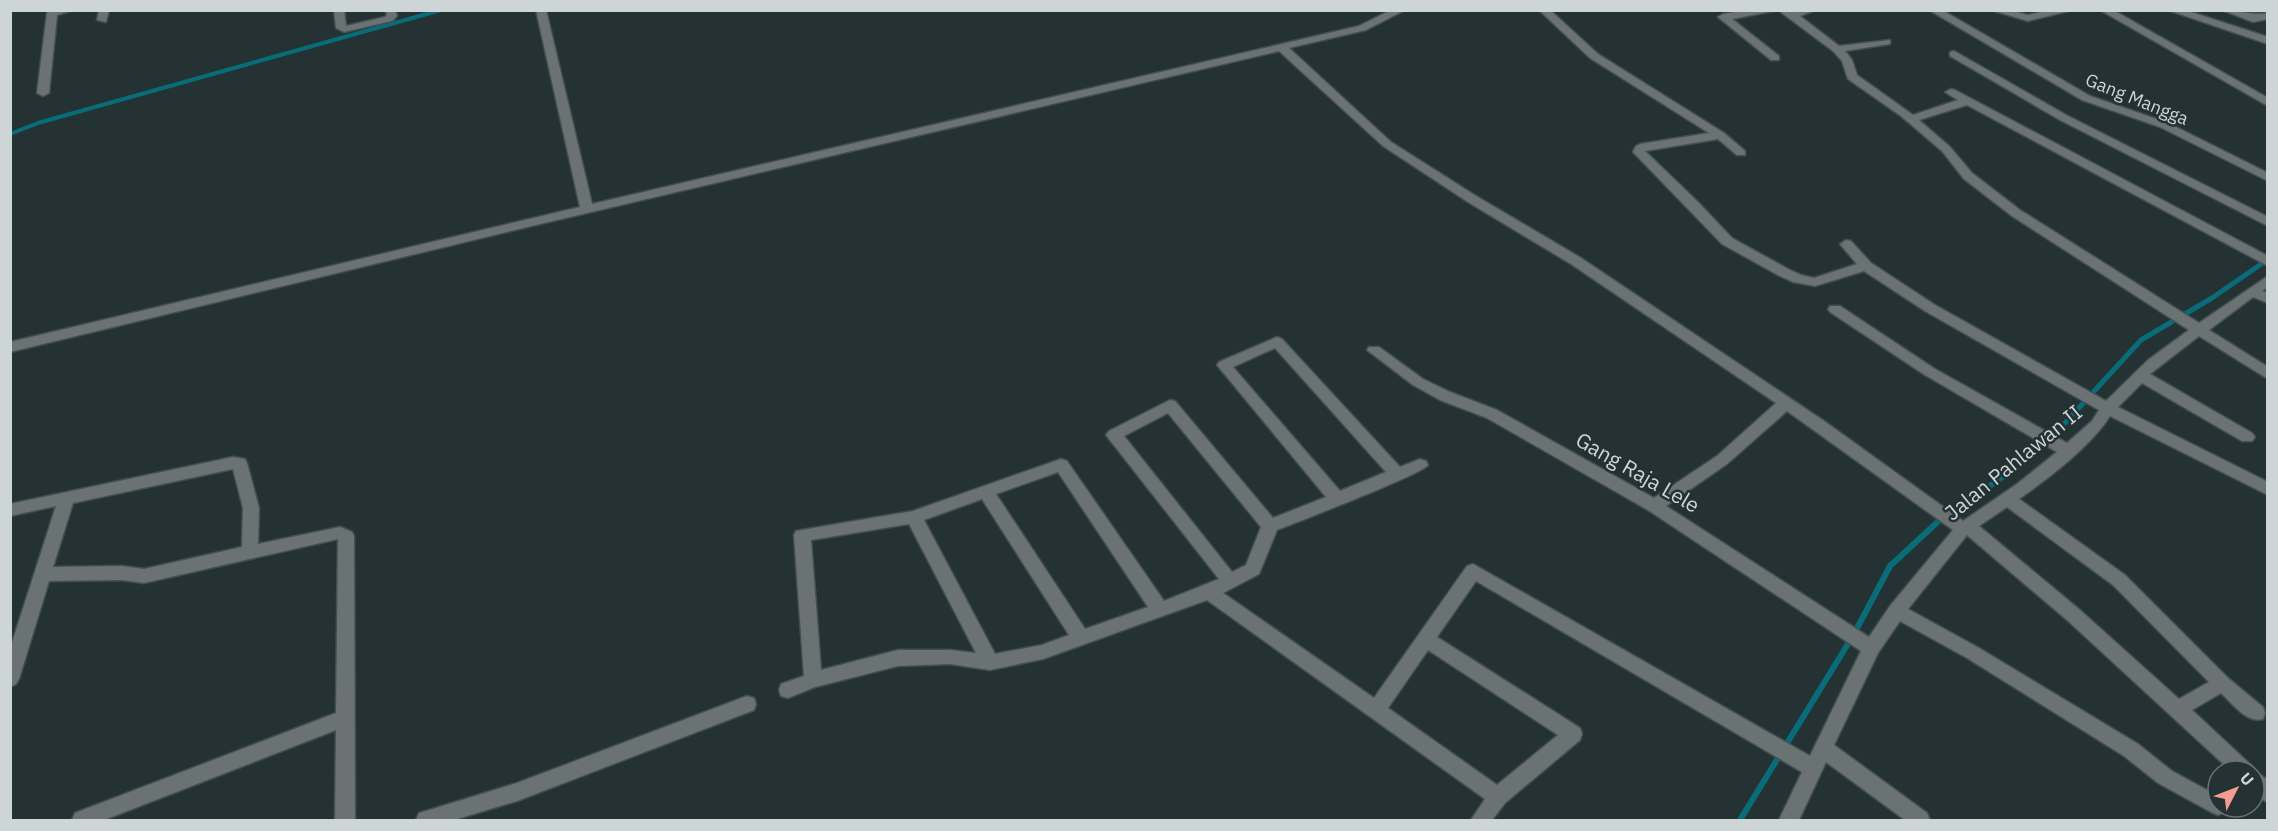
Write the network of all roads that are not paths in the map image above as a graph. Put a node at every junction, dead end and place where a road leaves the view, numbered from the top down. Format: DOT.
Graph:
graph roads {
  1 [pos="68,10"];
  2 [pos="339,10"];
  3 [pos="390,10"];
  4 [pos="541,10"];
  5 [pos="1400,10"];
  6 [pos="1544,10"];
  7 [pos="1773,10"];
  8 [pos="1810,10"];
  9 [pos="1934,10"];
  10 [pos="1996,10"];
  11 [pos="2067,10"];
  12 [pos="2105,10"];
  13 [pos="2227,10"];
  14 [pos="2180,11"];
  15 [pos="52,12"];
  16 [pos="1787,13"];
  17 [pos="2268,16"];
  18 [pos="2268,41"];
  19 [pos="1886,42"];
  20 [pos="1280,46"];
  21 [pos="1837,50"];
  22 [pos="1954,54"];
  23 [pos="1774,58"];
  24 [pos="1951,92"];
  25 [pos="44,93"];
  26 [pos="1967,101"];
  27 [pos="2268,103"];
  28 [pos="1911,119"];
  29 [pos="1720,135"];
  30 [pos="1741,153"];
  31 [pos="2268,178"];
  32 [pos="587,209"];
  33 [pos="2268,222"];
  34 [pos="1846,244"];
  35 [pos="2268,262"];
  36 [pos="1866,266"];
  37 [pos="2268,280"];
  38 [pos="2252,291"];
  39 [pos="2268,299"];
  40 [pos="1834,309"];
  41 [pos="2197,328"];
  42 [pos="10,347"];
  43 [pos="1374,350"];
  44 [pos="2268,374"];
  45 [pos="2140,375"];
  46 [pos="1786,403"];
  47 [pos="2104,406"];
  48 [pos="2247,437"];
  49 [pos="2063,448"];
  50 [pos="1420,465"];
  51 [pos="1398,475"];
  52 [pos="2268,489"];
  53 [pos="986,492"];
  54 [pos="66,499"];
  55 [pos="1337,499"];
  56 [pos="2008,499"];
  57 [pos="1654,506"];
  58 [pos="10,510"];
  59 [pos="914,517"];
  60 [pos="1961,525"];
  61 [pos="1270,526"];
  62 [pos="250,553"];
  63 [pos="43,574"];
  64 [pos="1230,581"];
  65 [pos="1209,592"];
  66 [pos="1160,610"];
  67 [pos="1896,612"];
  68 [pos="1081,638"];
  69 [pos="1425,639"];
  70 [pos="1870,648"];
  71 [pos="990,662"];
  72 [pos="10,679"];
  73 [pos="813,680"];
  74 [pos="2222,682"];
  75 [pos="788,690"];
  76 [pos="747,704"];
  77 [pos="2178,709"];
  78 [pos="1376,710"];
  79 [pos="2256,713"];
  80 [pos="344,718"];
  81 [pos="1824,749"];
  82 [pos="2231,759"];
  83 [pos="1814,769"];
  84 [pos="1498,797"];
  85 [pos="2206,799"];
  86 [pos="82,820"];
  87 [pos="345,820"];
  88 [pos="426,820"];
  89 [pos="1481,820"];
  90 [pos="1789,820"];
  91 [pos="1920,820"];
  1 -- 15 [label="street"];
  2 -- 3 [label="street"];
  4 -- 32 [label="street"];
  5 -- 20 [label="street"];
  6 -- 29 [label="street"];
  7 -- 23 [label="street"];
  8 -- 16 [label="street"];
  9 -- 31 [label="street, Gang Mangga"];
  10 -- 11 [label="street"];
  12 -- 27 [label="street"];
  13 -- 17 [label="street"];
  14 -- 18 [label="street"];
  15 -- 25 [label="street"];
  16 -- 21 [label="street"];
  19 -- 21 [label="street"];
  20 -- 32 [label="street"];
  20 -- 46 [label="street"];
  21 -- 28 [label="street"];
  22 -- 33 [label="street"];
  24 -- 26 [label="street"];
  26 -- 28 [label="street"];
  26 -- 35 [label="street"];
  28 -- 41 [label="street"];
  29 -- 30 [label="street"];
  29 -- 36 [label="street"];
  32 -- 42 [label="street"];
  34 -- 36 [label="street"];
  36 -- 47 [label="street"];
  37 -- 38 [label="street, Jalan Pahlawan II"];
  38 -- 39 [label="street"];
  38 -- 41 [label="street, Jalan Pahlawan II"];
  40 -- 49 [label="street"];
  41 -- 44 [label="street"];
  41 -- 45 [label="street, Jalan Pahlawan II"];
  43 -- 57 [label="street, Gang Raja Lele"];
  45 -- 47 [label="street, Jalan Pahlawan II"];
  45 -- 48 [label="street"];
  46 -- 57 [label="street"];
  46 -- 60 [label="street"];
  47 -- 49 [label="street, Jalan Pahlawan II"];
  47 -- 52 [label="street"];
  49 -- 56 [label="street, Jalan Pahlawan II"];
  50 -- 51 [label="street"];
  51 -- 55 [label="street"];
  51 -- 55 [label="street"];
  53 -- 59 [label="street"];
  53 -- 66 [label="street"];
  53 -- 68 [label="street"];
  54 -- 58 [label="street"];
  54 -- 62 [label="street"];
  54 -- 63 [label="street"];
  55 -- 61 [label="street"];
  56 -- 60 [label="street, Jalan Pahlawan II"];
  56 -- 74 [label="street"];
  57 -- 70 [label="street, Gang Raja Lele"];
  59 -- 71 [label="street"];
  59 -- 73 [label="street"];
  60 -- 67 [label="street, Jalan Pahlawan II"];
  60 -- 77 [label="street"];
  61 -- 64 [label="street"];
  61 -- 64 [label="street"];
  62 -- 63 [label="street"];
  62 -- 80 [label="street"];
  63 -- 72 [label="street"];
  64 -- 65 [label="street"];
  65 -- 66 [label="street"];
  65 -- 78 [label="street"];
  66 -- 68 [label="street"];
  67 -- 70 [label="street, Jalan Pahlawan II"];
  67 -- 85 [label="street"];
  68 -- 71 [label="street"];
  69 -- 78 [label="street"];
  69 -- 83 [label="street"];
  69 -- 84 [label="street"];
  70 -- 81 [label="street, Jalan Pahlawan II"];
  71 -- 73 [label="street"];
  73 -- 75 [label="street"];
  74 -- 77 [label="street"];
  74 -- 79 [label="street"];
  76 -- 88 [label="street"];
  77 -- 82 [label="street"];
  78 -- 84 [label="street"];
  80 -- 86 [label="street"];
  80 -- 87 [label="street"];
  81 -- 83 [label="street, Jalan Pahlawan II"];
  81 -- 91 [label="street"];
  83 -- 90 [label="street, Jalan Pahlawan II"];
  84 -- 89 [label="street"];
}
